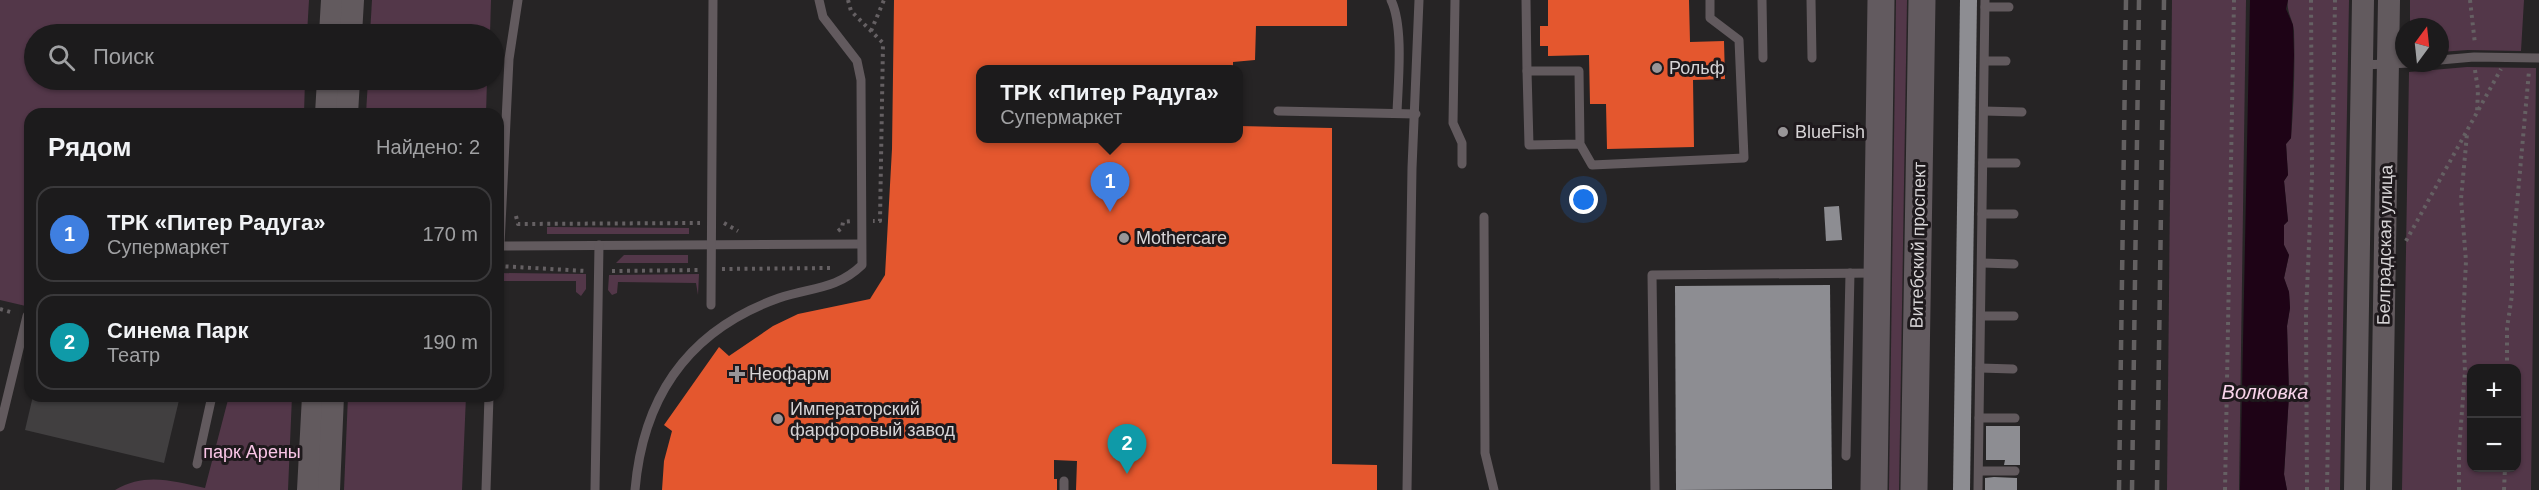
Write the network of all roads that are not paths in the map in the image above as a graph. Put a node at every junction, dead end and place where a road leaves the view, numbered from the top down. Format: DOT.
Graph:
graph roads {
  1 [pos="332,0"];
  2 [pos="353,0"];
  3 [pos="518,0"];
  4 [pos="713,0"];
  5 [pos="819,0"];
  6 [pos="1391,0"];
  7 [pos="1419,0"];
  8 [pos="1455,0"];
  9 [pos="1526,0"];
  10 [pos="1710,0"];
  11 [pos="1762,0"];
  12 [pos="1810,0"];
  13 [pos="1881,0"];
  14 [pos="1922,0"];
  15 [pos="2363,0"];
  16 [pos="2389,0"];
  17 [pos="1985,4"];
  18 [pos="2009,7"];
  19 [pos="331,24"];
  20 [pos="352,24"];
  21 [pos="1763,58"];
  22 [pos="1812,58"];
  23 [pos="2535,58"];
  24 [pos="2449,59"];
  25 [pos="1985,61"];
  26 [pos="2006,61"];
  27 [pos="2395,64"];
  28 [pos="2362,65"];
  29 [pos="2387,65"];
  30 [pos="1527,72"];
  31 [pos="327,90"];
  32 [pos="348,90"];
  33 [pos="326,108"];
  34 [pos="347,108"];
  35 [pos="1278,111"];
  36 [pos="1984,111"];
  37 [pos="2022,112"];
  38 [pos="1398,113"];
  39 [pos="1416,114"];
  40 [pos="1580,144"];
  41 [pos="504,156"];
  42 [pos="1983,163"];
  43 [pos="2016,163"];
  44 [pos="1462,164"];
  45 [pos="1982,214"];
  46 [pos="2014,214"];
  47 [pos="1484,216"];
  48 [pos="861,244"];
  49 [pos="599,245"];
  50 [pos="711,245"];
  51 [pos="504,246"];
  52 [pos="1982,263"];
  53 [pos="2014,264"];
  54 [pos="1850,273"];
  55 [pos="1877,273"];
  56 [pos="711,304"];
  57 [pos="1981,316"];
  58 [pos="2014,316"];
  59 [pos="24,328"];
  60 [pos="1980,368"];
  61 [pos="2013,369"];
  62 [pos="211,402"];
  63 [pos="313,402"];
  64 [pos="333,402"];
  65 [pos="489,402"];
  66 [pos="1979,418"];
  67 [pos="2015,418"];
  68 [pos="0,427"];
  69 [pos="1846,456"];
  70 [pos="197,464"];
  71 [pos="1978,471"];
  72 [pos="2015,471"];
  73 [pos="308,490"];
  74 [pos="329,490"];
  75 [pos="486,490"];
  76 [pos="595,490"];
  77 [pos="635,490"];
  78 [pos="1407,490"];
  79 [pos="1494,490"];
  80 [pos="1655,490"];
  81 [pos="1874,490"];
  82 [pos="1914,490"];
  83 [pos="1978,490"];
  84 [pos="2355,490"];
  85 [pos="2380,490"];
  1 -- 19 [label="street"];
  2 -- 20 [label="street"];
  3 -- 41 [label="lane"];
  4 -- 50 [label="lane"];
  5 -- 48 [label="lane"];
  6 -- 38 [label="lane"];
  7 -- 39 [label="lane"];
  8 -- 44 [label="lane"];
  9 -- 30 [label="lane"];
  10 -- 40 [label="lane"];
  11 -- 21 [label="lane"];
  12 -- 22 [label="lane"];
  13 -- 55 [label="main road"];
  14 -- 82 [label="main road, Витебский проспект"];
  15 -- 28 [label="street, Белградская улица"];
  16 -- 29 [label="street, Белградская улица"];
  17 -- 18 [label="lane"];
  17 -- 25 [label="lane"];
  23 -- 24 [label="lane"];
  25 -- 26 [label="lane"];
  25 -- 36 [label="lane"];
  27 -- 29 [label="lane"];
  28 -- 29 [label="lane"];
  28 -- 84 [label="street, Белградская улица"];
  29 -- 85 [label="street, Белградская улица"];
  30 -- 40 [label="lane"];
  30 -- 40 [label="lane"];
  31 -- 33 [label="street"];
  32 -- 34 [label="street"];
  35 -- 38 [label="lane"];
  36 -- 37 [label="lane"];
  36 -- 42 [label="lane"];
  38 -- 39 [label="lane"];
  39 -- 78 [label="lane"];
  42 -- 43 [label="lane"];
  42 -- 45 [label="lane"];
  45 -- 46 [label="lane"];
  45 -- 52 [label="lane"];
  47 -- 79 [label="lane"];
  48 -- 50 [label="lane"];
  48 -- 77 [label="lane"];
  49 -- 50 [label="lane"];
  49 -- 51 [label="lane"];
  49 -- 76 [label="lane"];
  50 -- 56 [label="lane"];
  52 -- 53 [label="lane"];
  52 -- 57 [label="lane"];
  54 -- 55 [label="lane"];
  54 -- 69 [label="lane"];
  54 -- 80 [label="lane"];
  55 -- 81 [label="main road"];
  57 -- 58 [label="lane"];
  57 -- 60 [label="lane"];
  59 -- 68 [label="lane"];
  60 -- 61 [label="lane"];
  60 -- 66 [label="lane"];
  62 -- 70 [label="lane"];
  63 -- 73 [label="street"];
  64 -- 74 [label="street"];
  65 -- 75 [label="lane"];
  66 -- 67 [label="lane"];
  66 -- 71 [label="lane"];
  71 -- 72 [label="lane"];
  71 -- 83 [label="lane"];
}
